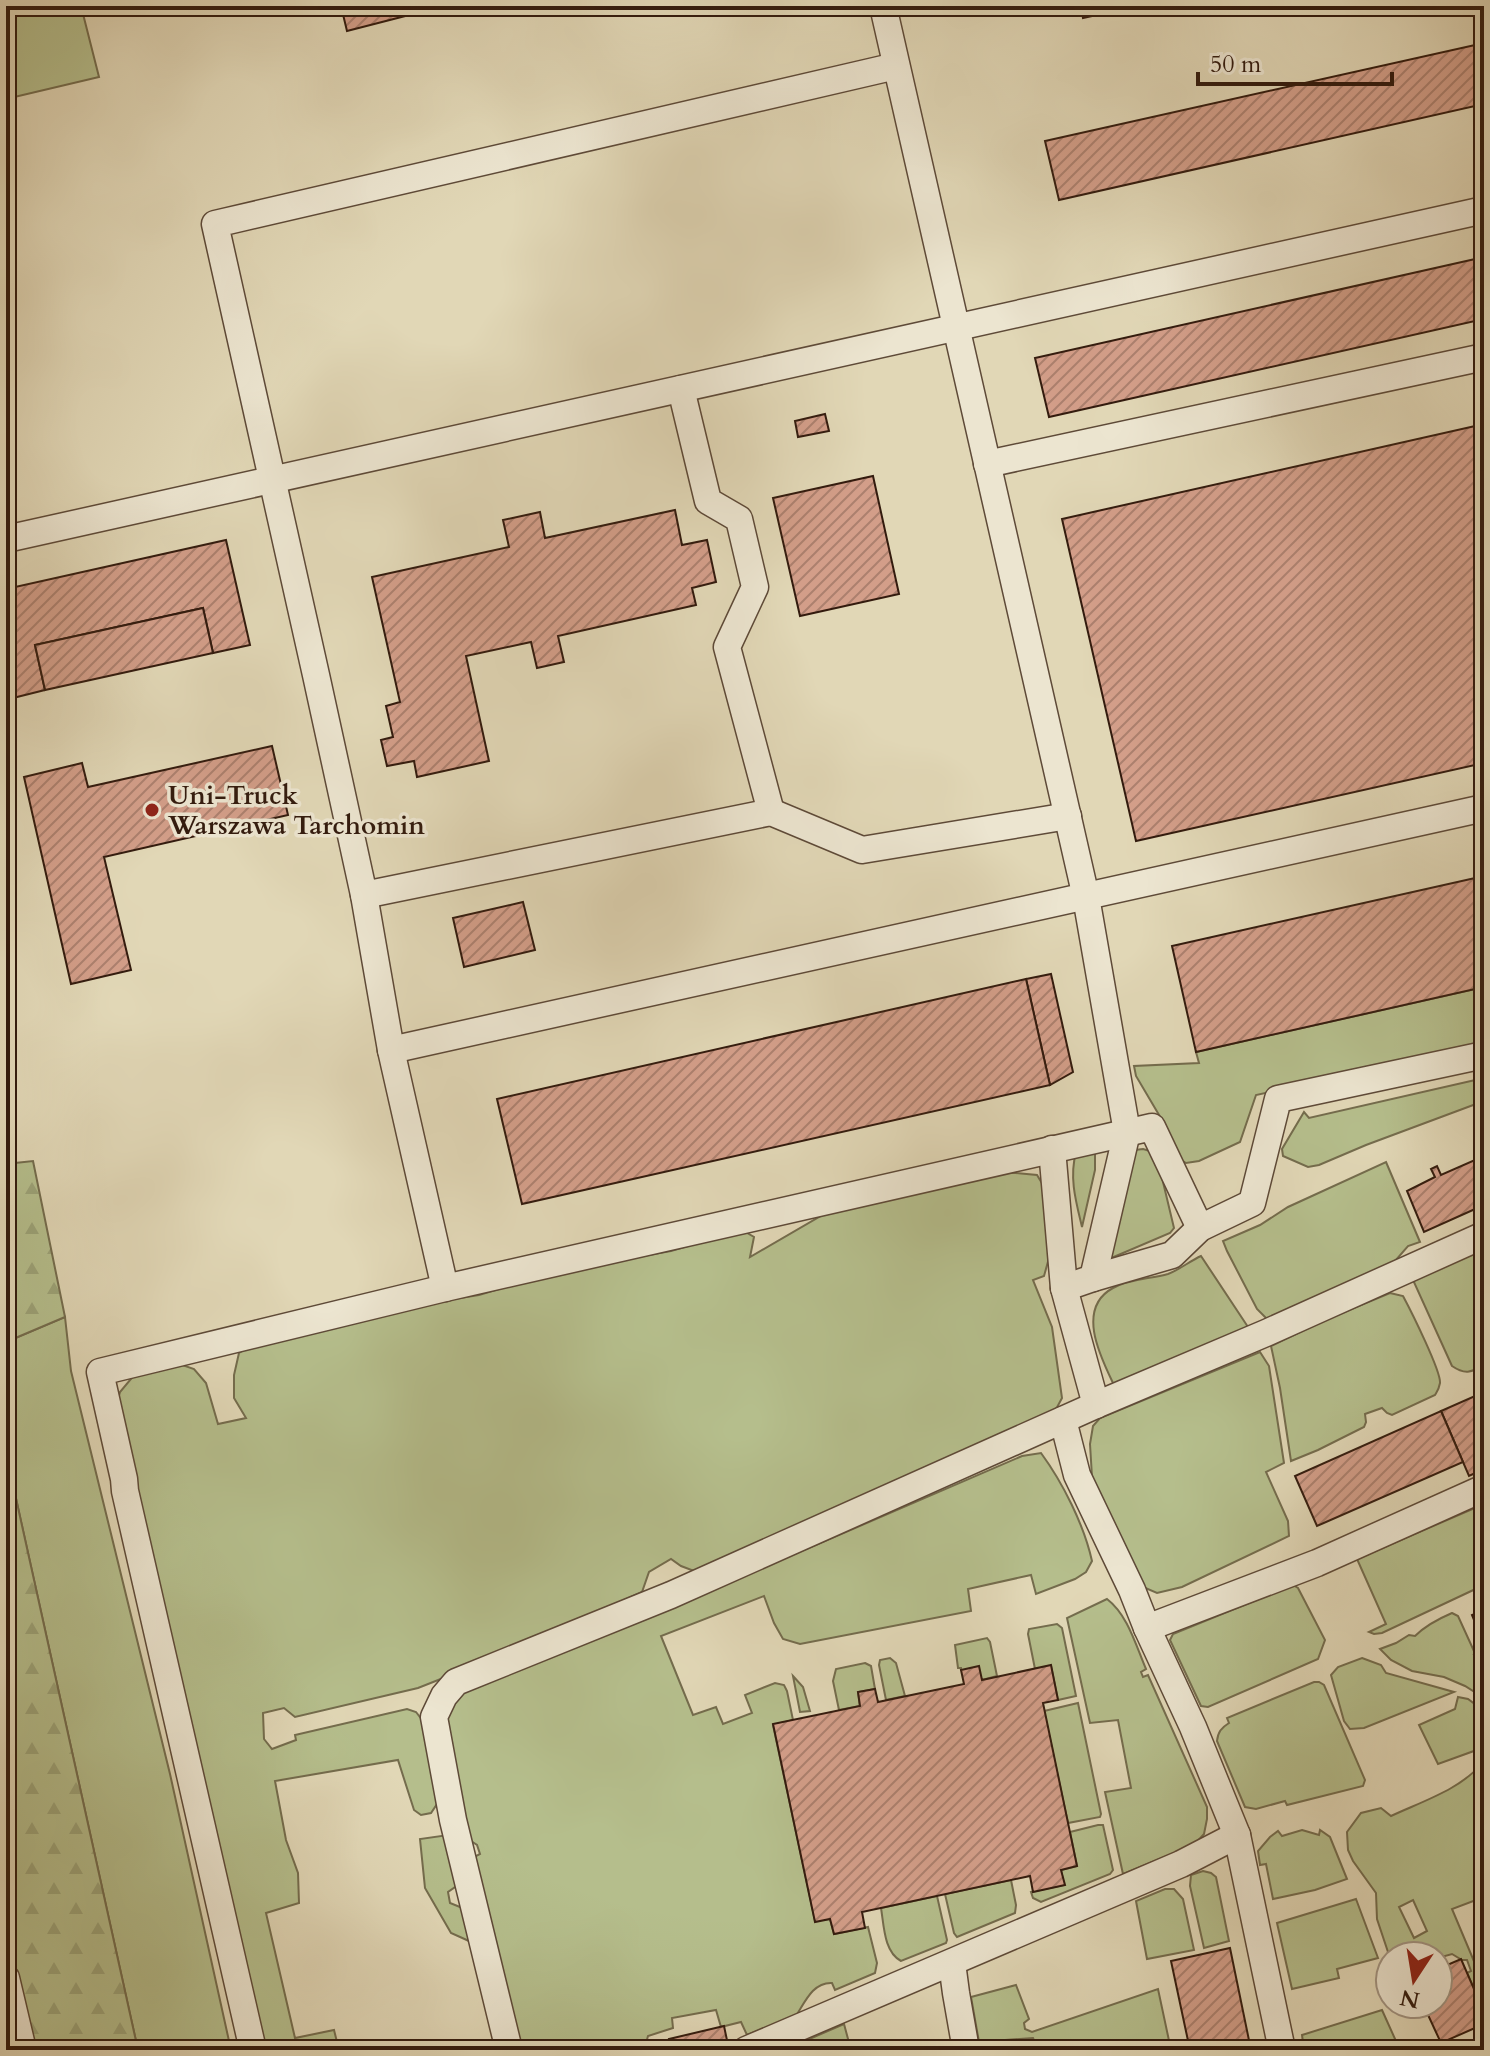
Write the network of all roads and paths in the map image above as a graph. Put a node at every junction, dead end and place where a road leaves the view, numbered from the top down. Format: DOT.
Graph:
graph roads {
  1 [pos="883,6"];
  2 [pos="896,66"];
  3 [pos="1484,210"];
  4 [pos="956,328"];
  5 [pos="1484,357"];
  6 [pos="681,389"];
  7 [pos="987,464"];
  8 [pos="274,479"];
  9 [pos="6,539"];
  10 [pos="1484,808"];
  11 [pos="771,812"];
  12 [pos="1068,816"];
  13 [pos="364,895"];
  14 [pos="1086,897"];
  15 [pos="391,1050"];
  16 [pos="1484,1055"];
  17 [pos="1127,1132"];
  18 [pos="1052,1149"];
  19 [pos="1200,1228"];
  20 [pos="1484,1235"];
  21 [pos="1093,1278"];
  22 [pos="445,1288"];
  23 [pos="1064,1288"];
  24 [pos="1096,1405"];
  25 [pos="1063,1420"];
  26 [pos="1484,1488"];
  27 [pos="1147,1628"];
  28 [pos="1237,1835"];
  29 [pos="952,1963"];
  30 [pos="6,1978"];
  31 [pos="23,2050"];
  32 [pos="253,2050"];
  33 [pos="509,2050"];
  34 [pos="746,2050"];
  35 [pos="966,2050"];
  36 [pos="1282,2050"];
  1 -- 2 [label="lane"];
  2 -- 4 [label="lane"];
  2 -- 8 [label="lane"];
  3 -- 4 [label="lane"];
  4 -- 6 [label="lane"];
  4 -- 7 [label="lane"];
  5 -- 7 [label="lane"];
  6 -- 8 [label="lane"];
  6 -- 11 [label="lane"];
  7 -- 12 [label="lane"];
  8 -- 9 [label="lane"];
  8 -- 13 [label="lane"];
  10 -- 14 [label="lane"];
  11 -- 12 [label="lane"];
  11 -- 13 [label="lane"];
  12 -- 14 [label="lane"];
  13 -- 15 [label="lane"];
  14 -- 15 [label="lane"];
  14 -- 17 [label="lane"];
  15 -- 22 [label="lane"];
  16 -- 19 [label="lane"];
  17 -- 18 [label="lane"];
  17 -- 19 [label="lane"];
  17 -- 21 [label="lane"];
  18 -- 22 [label="lane"];
  18 -- 23 [label="lane"];
  19 -- 21 [label="lane"];
  20 -- 24 [label="lane"];
  21 -- 23 [label="lane"];
  22 -- 32 [label="lane"];
  23 -- 24 [label="lane"];
  24 -- 25 [label="lane"];
  25 -- 27 [label="lane"];
  25 -- 33 [label="lane"];
  26 -- 27 [label="lane"];
  27 -- 28 [label="lane"];
  28 -- 29 [label="lane"];
  28 -- 36 [label="lane"];
  29 -- 34 [label="lane"];
  29 -- 35 [label="lane"];
  30 -- 31 [label="lane"];
}
